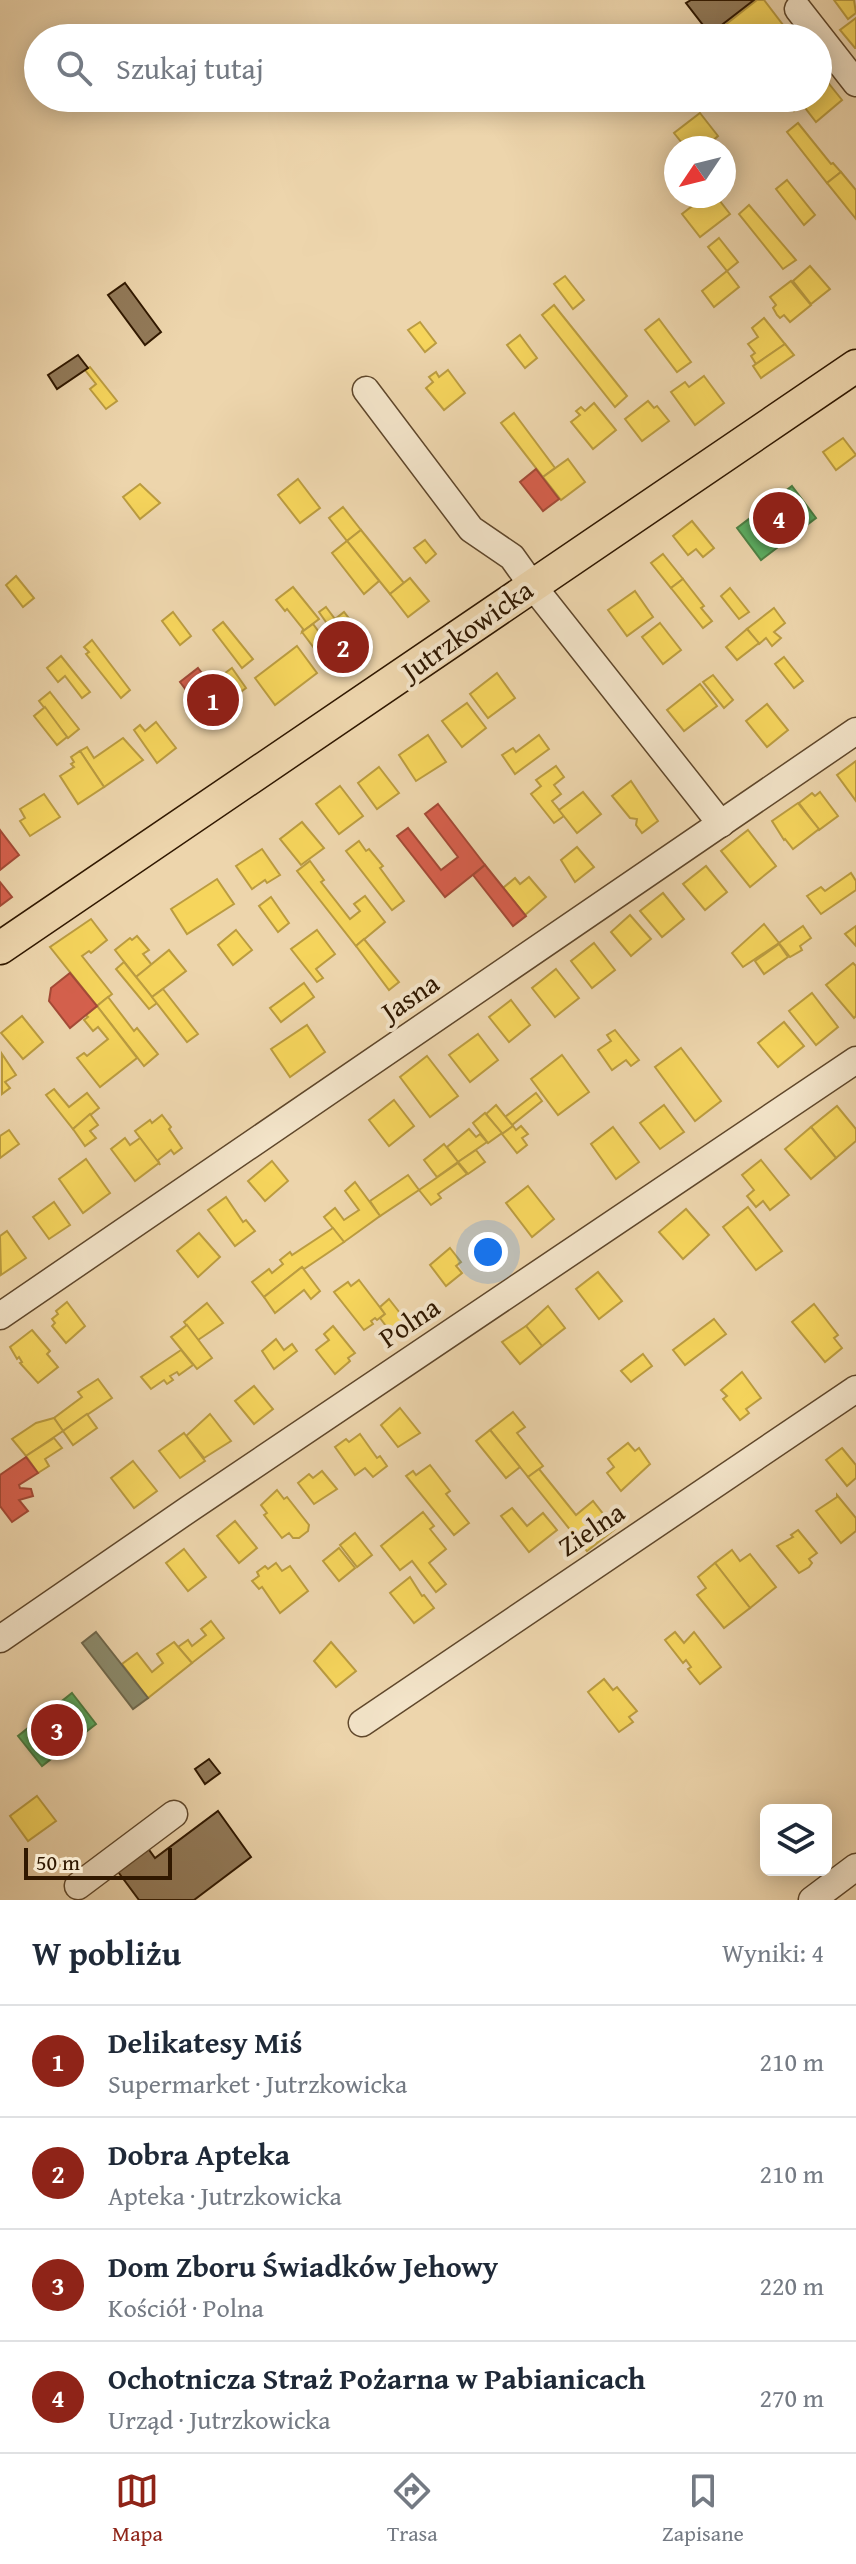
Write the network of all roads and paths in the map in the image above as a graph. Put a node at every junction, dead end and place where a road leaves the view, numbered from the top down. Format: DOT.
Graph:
graph roads {
  1 [pos="798,9"];
  2 [pos="810,24"];
  3 [pos="832,52"];
  4 [pos="856,83"];
  5 [pos="856,366"];
  6 [pos="366,390"];
  7 [pos="532,585"];
  8 [pos="856,731"];
  9 [pos="721,824"];
  10 [pos="0,948"];
  11 [pos="856,1060"];
  12 [pos="0,1316"];
  13 [pos="856,1389"];
  14 [pos="0,1639"];
  15 [pos="362,1723"];
  16 [pos="174,1814"];
  17 [pos="856,1867"];
  18 [pos="76,1895"];
  19 [pos="812,1900"];
  1 -- 2 [label="street"];
  3 -- 4 [label="street"];
  5 -- 7 [label="main road, Jutrzkowicka"];
  6 -- 7 [label="street"];
  7 -- 9 [label="street"];
  7 -- 10 [label="main road, Jutrzkowicka"];
  8 -- 9 [label="street, Jasna"];
  9 -- 12 [label="street, Jasna"];
  11 -- 14 [label="street, Polna"];
  13 -- 15 [label="street, Zielna"];
  16 -- 18 [label="street"];
  17 -- 19 [label="street"];
}
